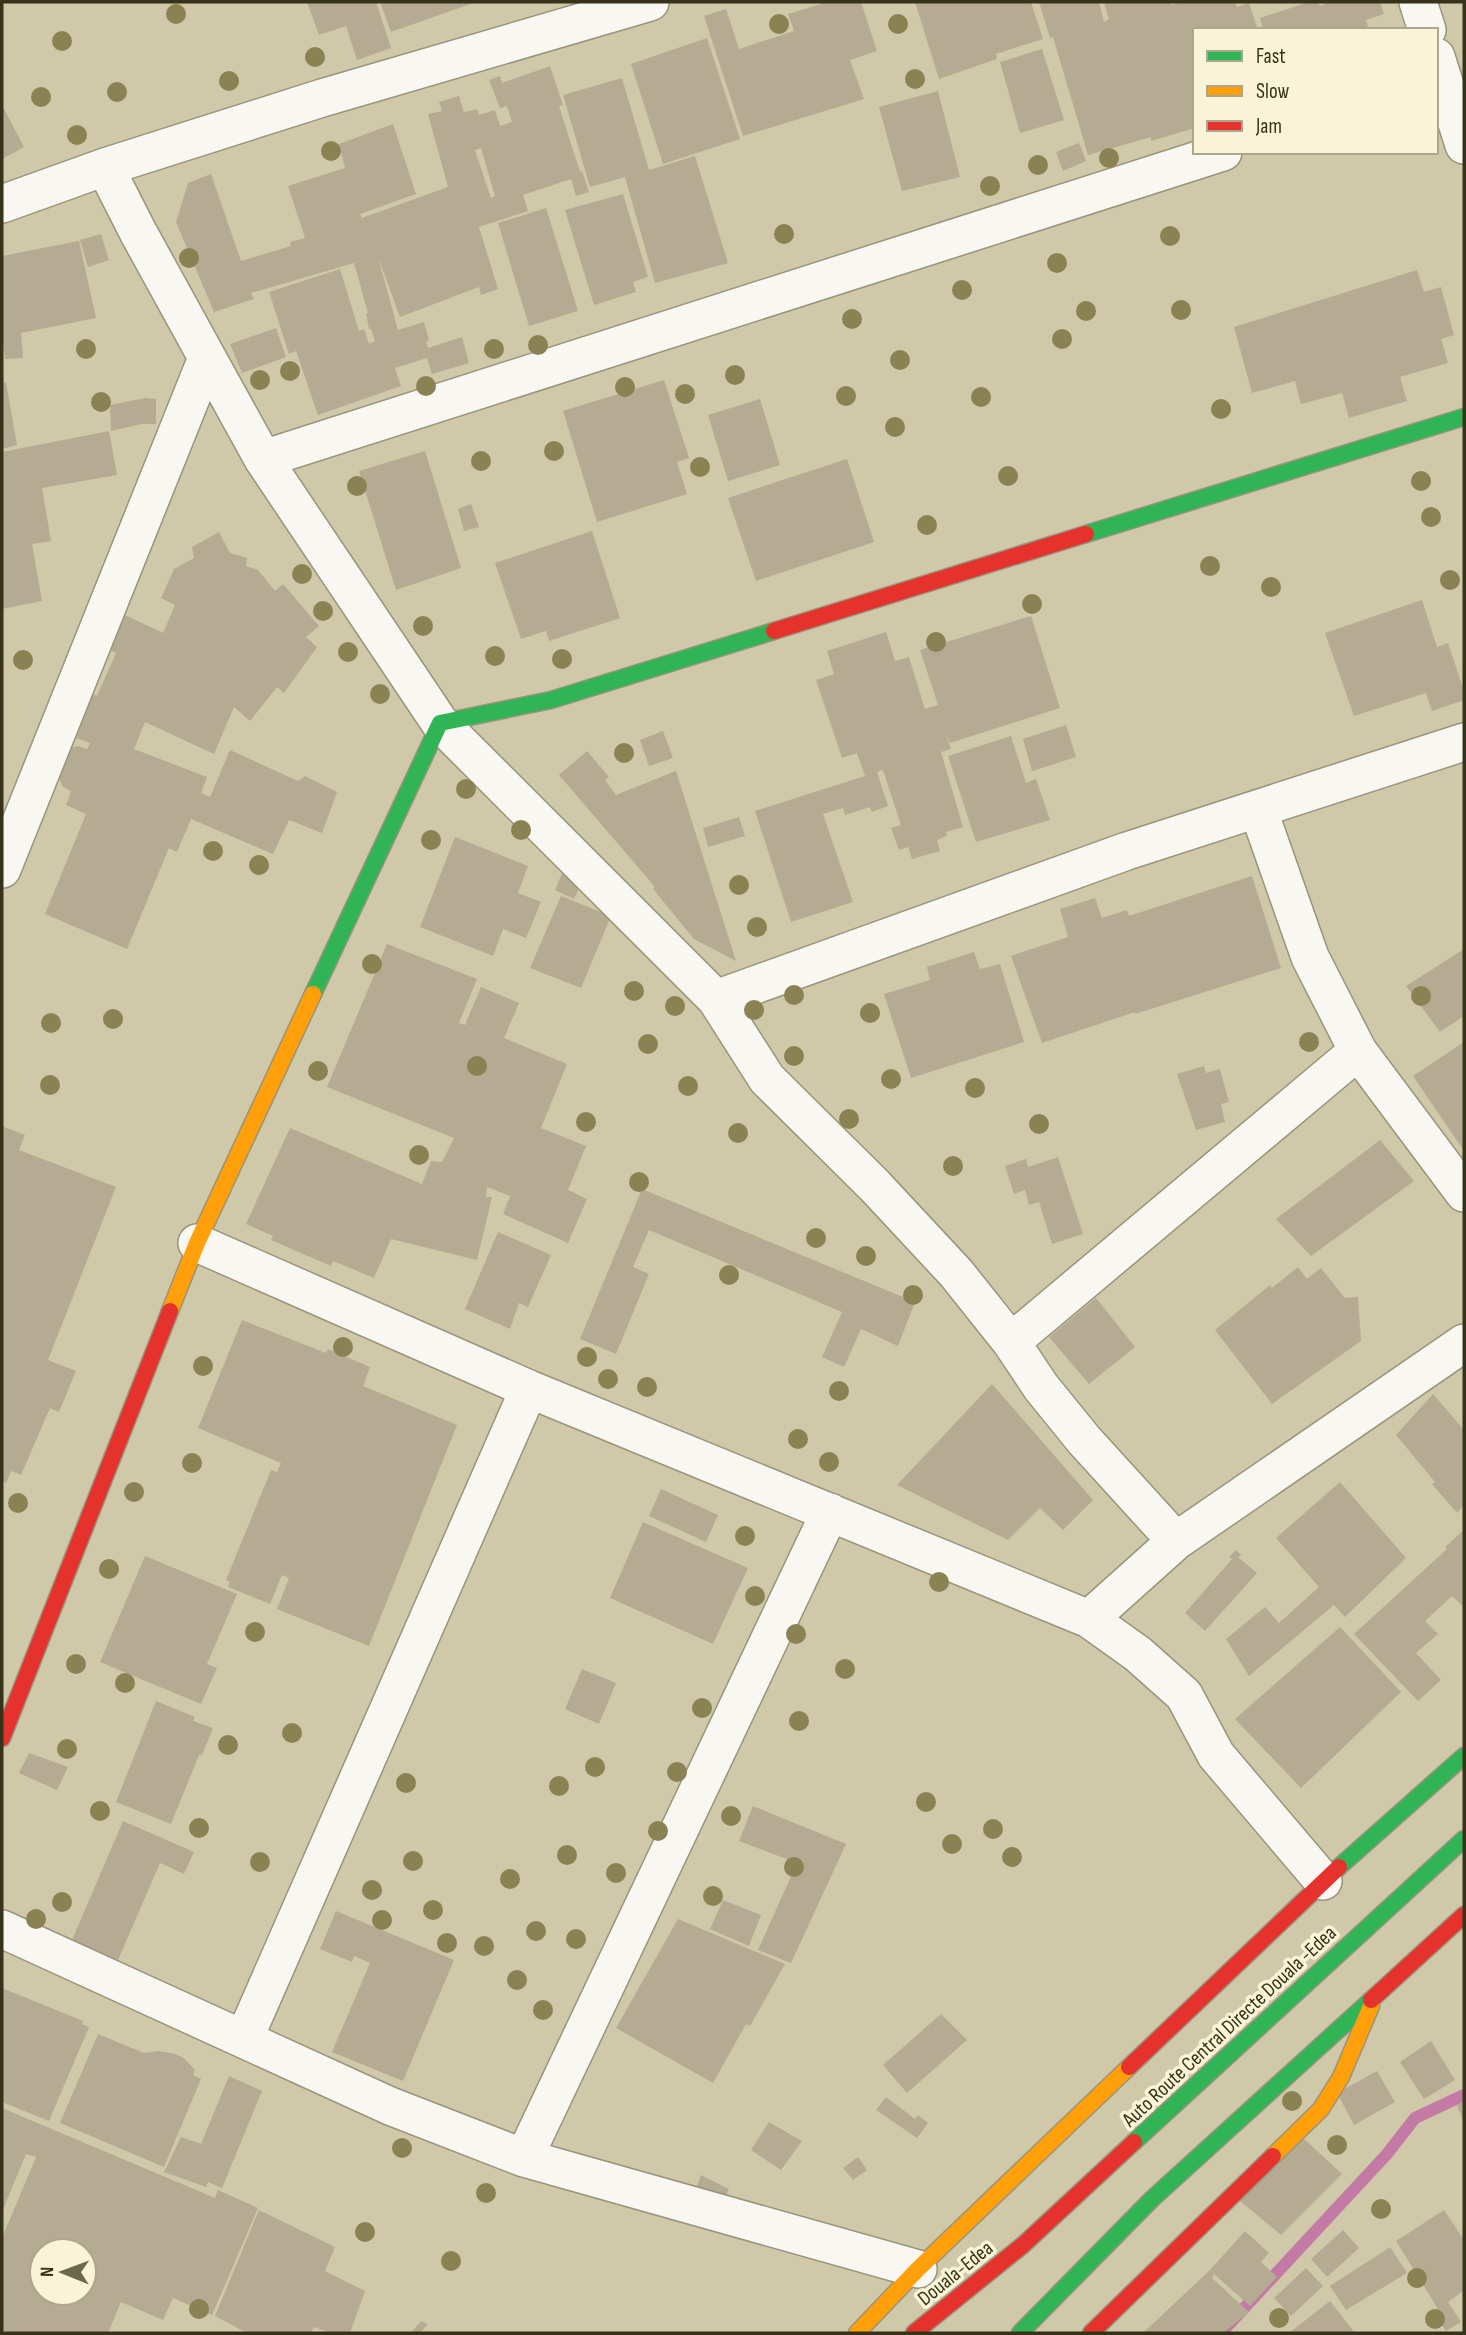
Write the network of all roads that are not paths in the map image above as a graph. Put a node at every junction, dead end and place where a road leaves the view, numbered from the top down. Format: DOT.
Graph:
graph roads {
  1 [pos="650,2"];
  2 [pos="1418,2"];
  3 [pos="1426,28"];
  4 [pos="1445,74"];
  5 [pos="1464,145"];
  6 [pos="1217,154"];
  7 [pos="105,167"];
  8 [pos="2,204"];
  9 [pos="208,358"];
  10 [pos="1464,417"];
  11 [pos="263,459"];
  12 [pos="440,723"];
  13 [pos="1464,742"];
  14 [pos="1258,809"];
  15 [pos="2,869"];
  16 [pos="716,999"];
  17 [pos="1358,1051"];
  18 [pos="1464,1192"];
  19 [pos="197,1242"];
  20 [pos="1012,1342"];
  21 [pos="1464,1343"];
  22 [pos="529,1389"];
  23 [pos="830,1512"];
  24 [pos="1176,1541"];
  25 [pos="1089,1619"];
  26 [pos="2,1738"];
  27 [pos="1464,1756"];
  28 [pos="1464,1839"];
  29 [pos="1323,1881"];
  30 [pos="1464,1915"];
  31 [pos="2,1929"];
  32 [pos="1375,1996"];
  33 [pos="244,2039"];
  34 [pos="524,2158"];
  35 [pos="1023,2245"];
  36 [pos="918,2269"];
  37 [pos="951,2323"];
  38 [pos="856,2333"];
  39 [pos="914,2333"];
  40 [pos="1020,2333"];
  41 [pos="1091,2333"];
  1 -- 7 [label="street"];
  2 -- 3 [label="street"];
  4 -- 5 [label="street"];
  6 -- 11 [label="street"];
  7 -- 8 [label="street"];
  7 -- 9 [label="street"];
  9 -- 11 [label="street"];
  9 -- 15 [label="street"];
  10 -- 12 [label="main road"];
  11 -- 12 [label="street"];
  12 -- 16 [label="street"];
  12 -- 19 [label="main road"];
  13 -- 14 [label="street"];
  14 -- 16 [label="street"];
  14 -- 17 [label="street"];
  16 -- 20 [label="street"];
  17 -- 18 [label="street"];
  17 -- 20 [label="street"];
  19 -- 22 [label="street"];
  19 -- 26 [label="main road"];
  20 -- 24 [label="street"];
  21 -- 24 [label="street"];
  22 -- 23 [label="street"];
  22 -- 33 [label="street"];
  23 -- 25 [label="street"];
  23 -- 34 [label="street"];
  24 -- 25 [label="street"];
  25 -- 29 [label="street"];
  27 -- 29 [label="main road"];
  28 -- 35 [label="main road, Auto Route Central Directe Douala -Edea"];
  29 -- 36 [label="main road"];
  30 -- 32 [label="main road"];
  31 -- 33 [label="street"];
  32 -- 40 [label="main road"];
  32 -- 41 [label="main road"];
  33 -- 34 [label="street"];
  34 -- 36 [label="street"];
  35 -- 37 [label="main road"];
  35 -- 39 [label="main road, Douala-Edea"];
  36 -- 38 [label="main road"];
}
